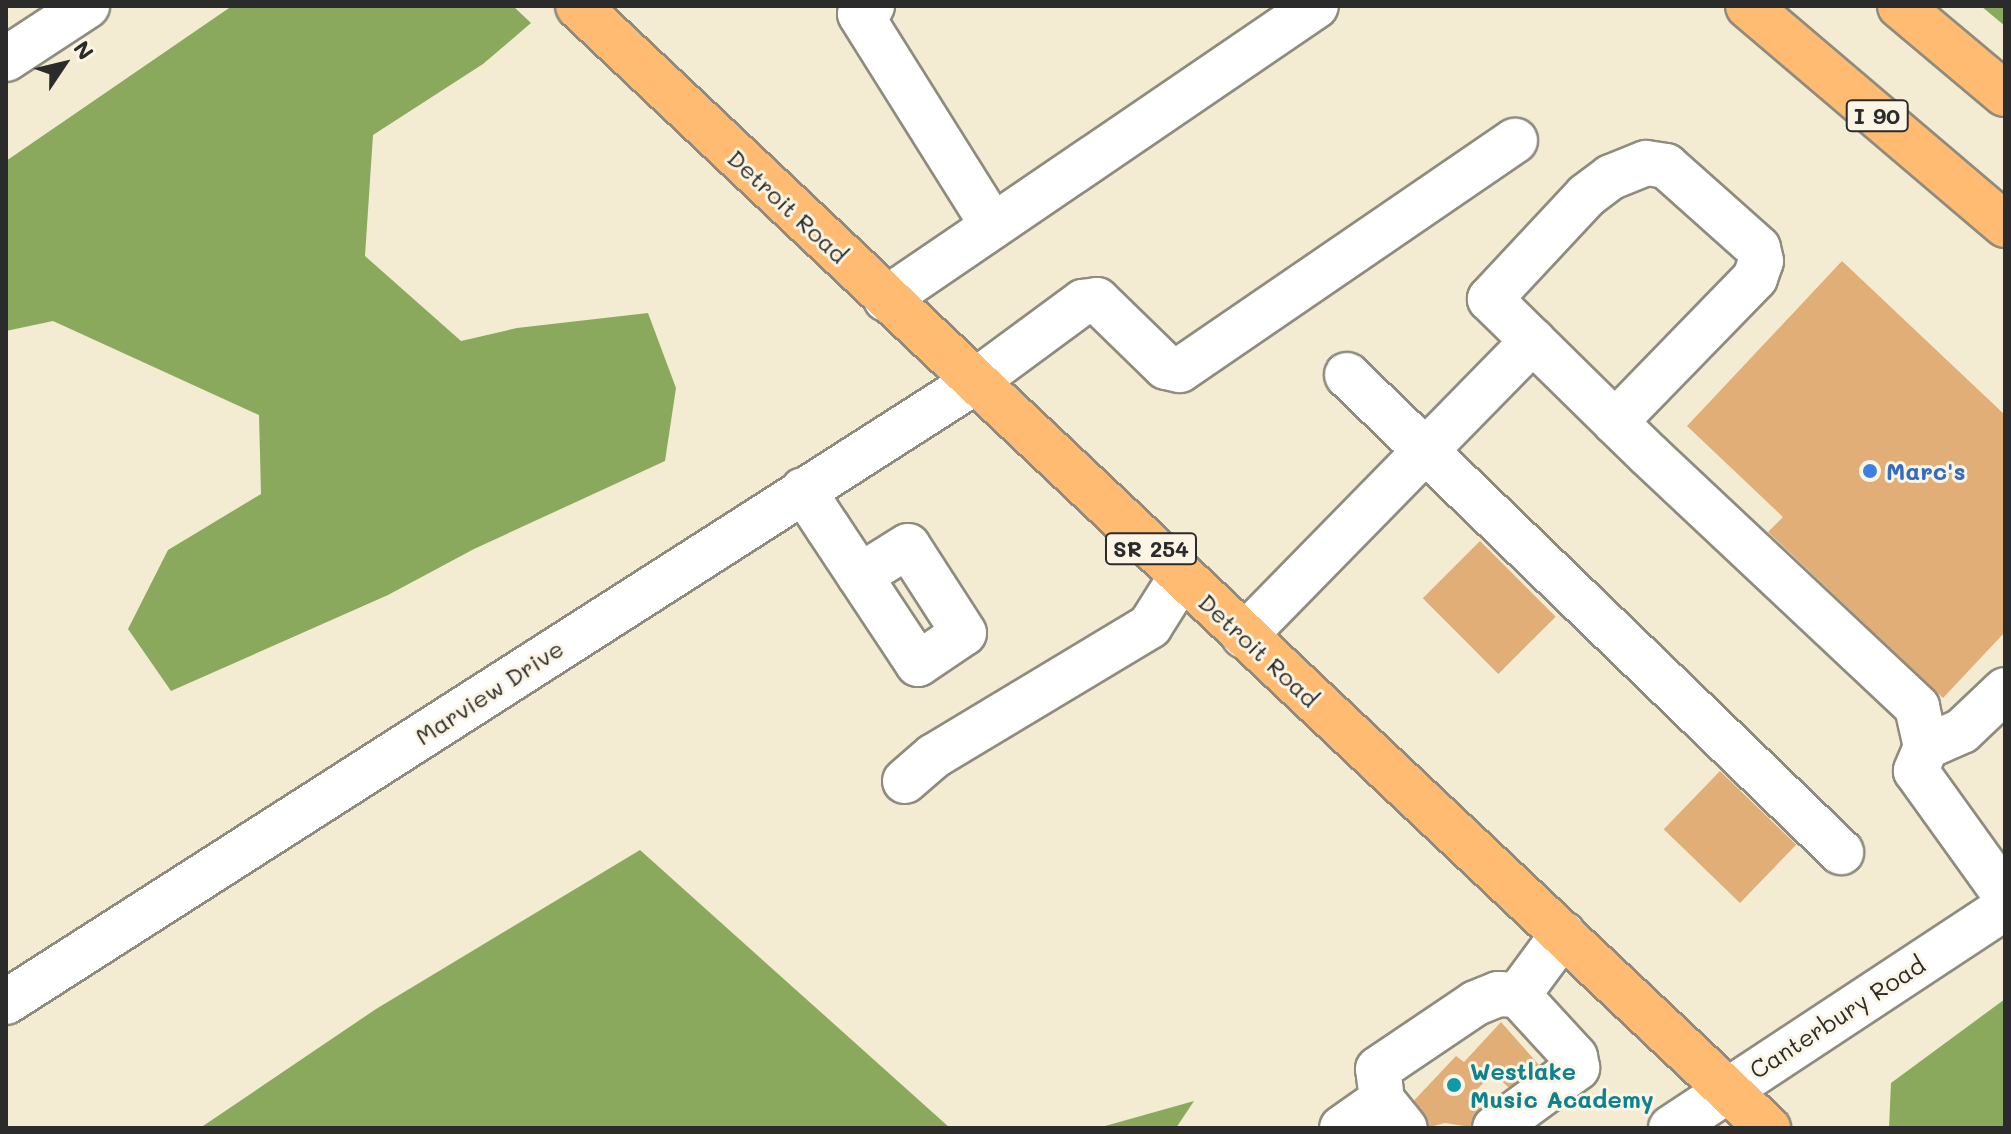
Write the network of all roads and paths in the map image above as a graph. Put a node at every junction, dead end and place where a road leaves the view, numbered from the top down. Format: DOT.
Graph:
graph roads {
  1 [pos="578,6"];
  2 [pos="872,6"];
  3 [pos="1316,6"];
  4 [pos="1748,6"];
  5 [pos="1900,6"];
  6 [pos="61,13"];
  7 [pos="6,59"];
  8 [pos="2005,94"];
  9 [pos="1515,141"];
  10 [pos="2005,225"];
  11 [pos="993,226"];
  12 [pos="886,299"];
  13 [pos="1533,341"];
  14 [pos="1347,375"];
  15 [pos="973,383"];
  16 [pos="1615,422"];
  17 [pos="1423,454"];
  18 [pos="803,490"];
  19 [pos="860,576"];
  20 [pos="1181,577"];
  21 [pos="1244,636"];
  22 [pos="2005,690"];
  23 [pos="1926,747"];
  24 [pos="905,781"];
  25 [pos="1841,852"];
  26 [pos="2005,895"];
  27 [pos="2005,908"];
  28 [pos="1563,934"];
  29 [pos="1518,995"];
  30 [pos="6,1002"];
  31 [pos="1728,1088"];
  32 [pos="1394,1114"];
  33 [pos="1342,1128"];
  34 [pos="1495,1128"];
  35 [pos="1671,1128"];
  36 [pos="1768,1128"];
  1 -- 12 [label="main road, Detroit Road / SR 254"];
  2 -- 11 [label="street"];
  3 -- 11 [label="street"];
  4 -- 10 [label="main road, I 90"];
  5 -- 8 [label="main road"];
  6 -- 7 [label="street"];
  9 -- 15 [label="street, Marview Drive"];
  11 -- 12 [label="street"];
  12 -- 15 [label="main road, Detroit Road / SR 254"];
  13 -- 16 [label="street"];
  13 -- 16 [label="street"];
  13 -- 17 [label="street"];
  14 -- 17 [label="street"];
  15 -- 18 [label="street, Marview Drive"];
  15 -- 20 [label="main road, Detroit Road / SR 254"];
  16 -- 23 [label="street"];
  17 -- 21 [label="street"];
  17 -- 25 [label="street"];
  18 -- 19 [label="street"];
  18 -- 30 [label="street, Marview Drive"];
  20 -- 21 [label="main road, Detroit Road / SR 254"];
  20 -- 24 [label="street"];
  21 -- 28 [label="main road, Detroit Road / SR 254"];
  22 -- 23 [label="street"];
  23 -- 26 [label="street"];
  27 -- 31 [label="street, Canterbury Road"];
  28 -- 29 [label="street"];
  28 -- 31 [label="main road, Detroit Road / SR 254"];
  29 -- 32 [label="street"];
  29 -- 34 [label="street"];
  31 -- 35 [label="street, Canterbury Road"];
  31 -- 36 [label="main road, Detroit Road / SR 254"];
  32 -- 33 [label="street"];
}
